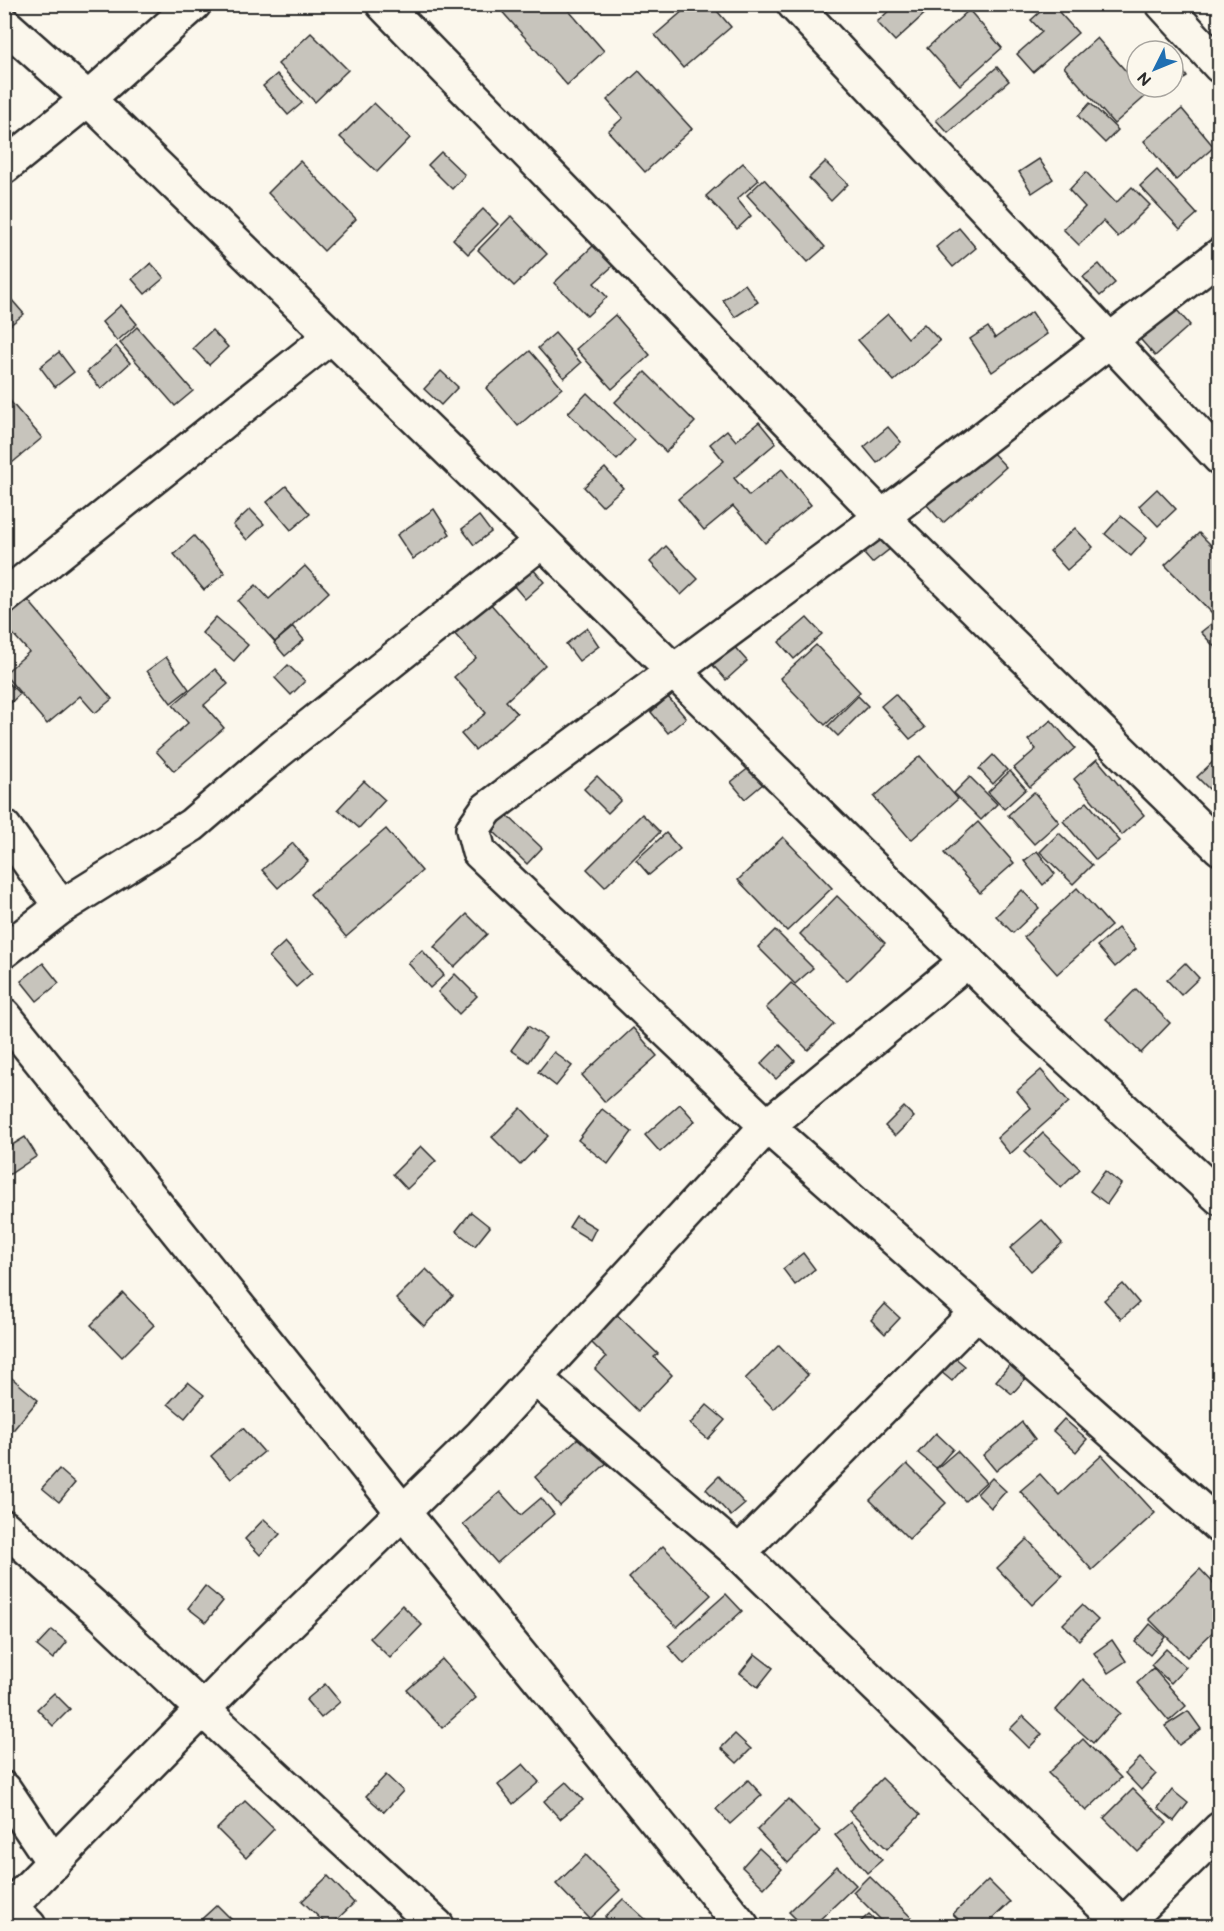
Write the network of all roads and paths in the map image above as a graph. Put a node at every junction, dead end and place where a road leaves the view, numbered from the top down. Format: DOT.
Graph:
graph roads {
  1 [pos="194,4"];
  2 [pos="383,4"];
  3 [pos="794,4"];
  4 [pos="1162,4"];
  5 [pos="4,24"];
  6 [pos="1220,66"];
  7 [pos="88,99"];
  8 [pos="4,166"];
  9 [pos="1220,255"];
  10 [pos="331,336"];
  11 [pos="1109,340"];
  12 [pos="1220,458"];
  13 [pos="882,517"];
  14 [pos="542,541"];
  15 [pos="4,597"];
  16 [pos="673,669"];
  17 [pos="4,827"];
  18 [pos="1220,848"];
  19 [pos="61,907"];
  20 [pos="4,951"];
  21 [pos="967,961"];
  22 [pos="4,1015"];
  23 [pos="766,1126"];
  24 [pos="1220,1198"];
  25 [pos="977,1312"];
  26 [pos="535,1378"];
  27 [pos="403,1512"];
  28 [pos="4,1527"];
  29 [pos="1220,1527"];
  30 [pos="739,1553"];
  31 [pos="202,1709"];
  32 [pos="4,1789"];
  33 [pos="1220,1828"];
  34 [pos="54,1863"];
  35 [pos="15,1916"];
  36 [pos="437,1926"];
  37 [pos="742,1926"];
  38 [pos="1123,1926"];
  1 -- 7 [label="street"];
  2 -- 13 [label="street"];
  3 -- 11 [label="street"];
  4 -- 6 [label="street"];
  5 -- 7 [label="street"];
  7 -- 8 [label="street"];
  7 -- 10 [label="street"];
  9 -- 11 [label="street"];
  10 -- 14 [label="street"];
  10 -- 15 [label="street"];
  11 -- 12 [label="street"];
  11 -- 13 [label="street"];
  13 -- 16 [label="street"];
  13 -- 18 [label="street"];
  14 -- 16 [label="street"];
  14 -- 19 [label="street"];
  16 -- 21 [label="street"];
  16 -- 23 [label="street"];
  17 -- 19 [label="street"];
  19 -- 20 [label="street"];
  21 -- 23 [label="street"];
  21 -- 24 [label="street"];
  22 -- 27 [label="street"];
  23 -- 25 [label="street"];
  23 -- 26 [label="street"];
  25 -- 29 [label="street"];
  25 -- 30 [label="street"];
  26 -- 27 [label="street"];
  26 -- 30 [label="street"];
  27 -- 31 [label="street"];
  27 -- 37 [label="street"];
  28 -- 31 [label="street"];
  30 -- 38 [label="street"];
  31 -- 34 [label="street"];
  31 -- 36 [label="street"];
  32 -- 34 [label="street"];
  33 -- 38 [label="street"];
  34 -- 35 [label="street"];
}
